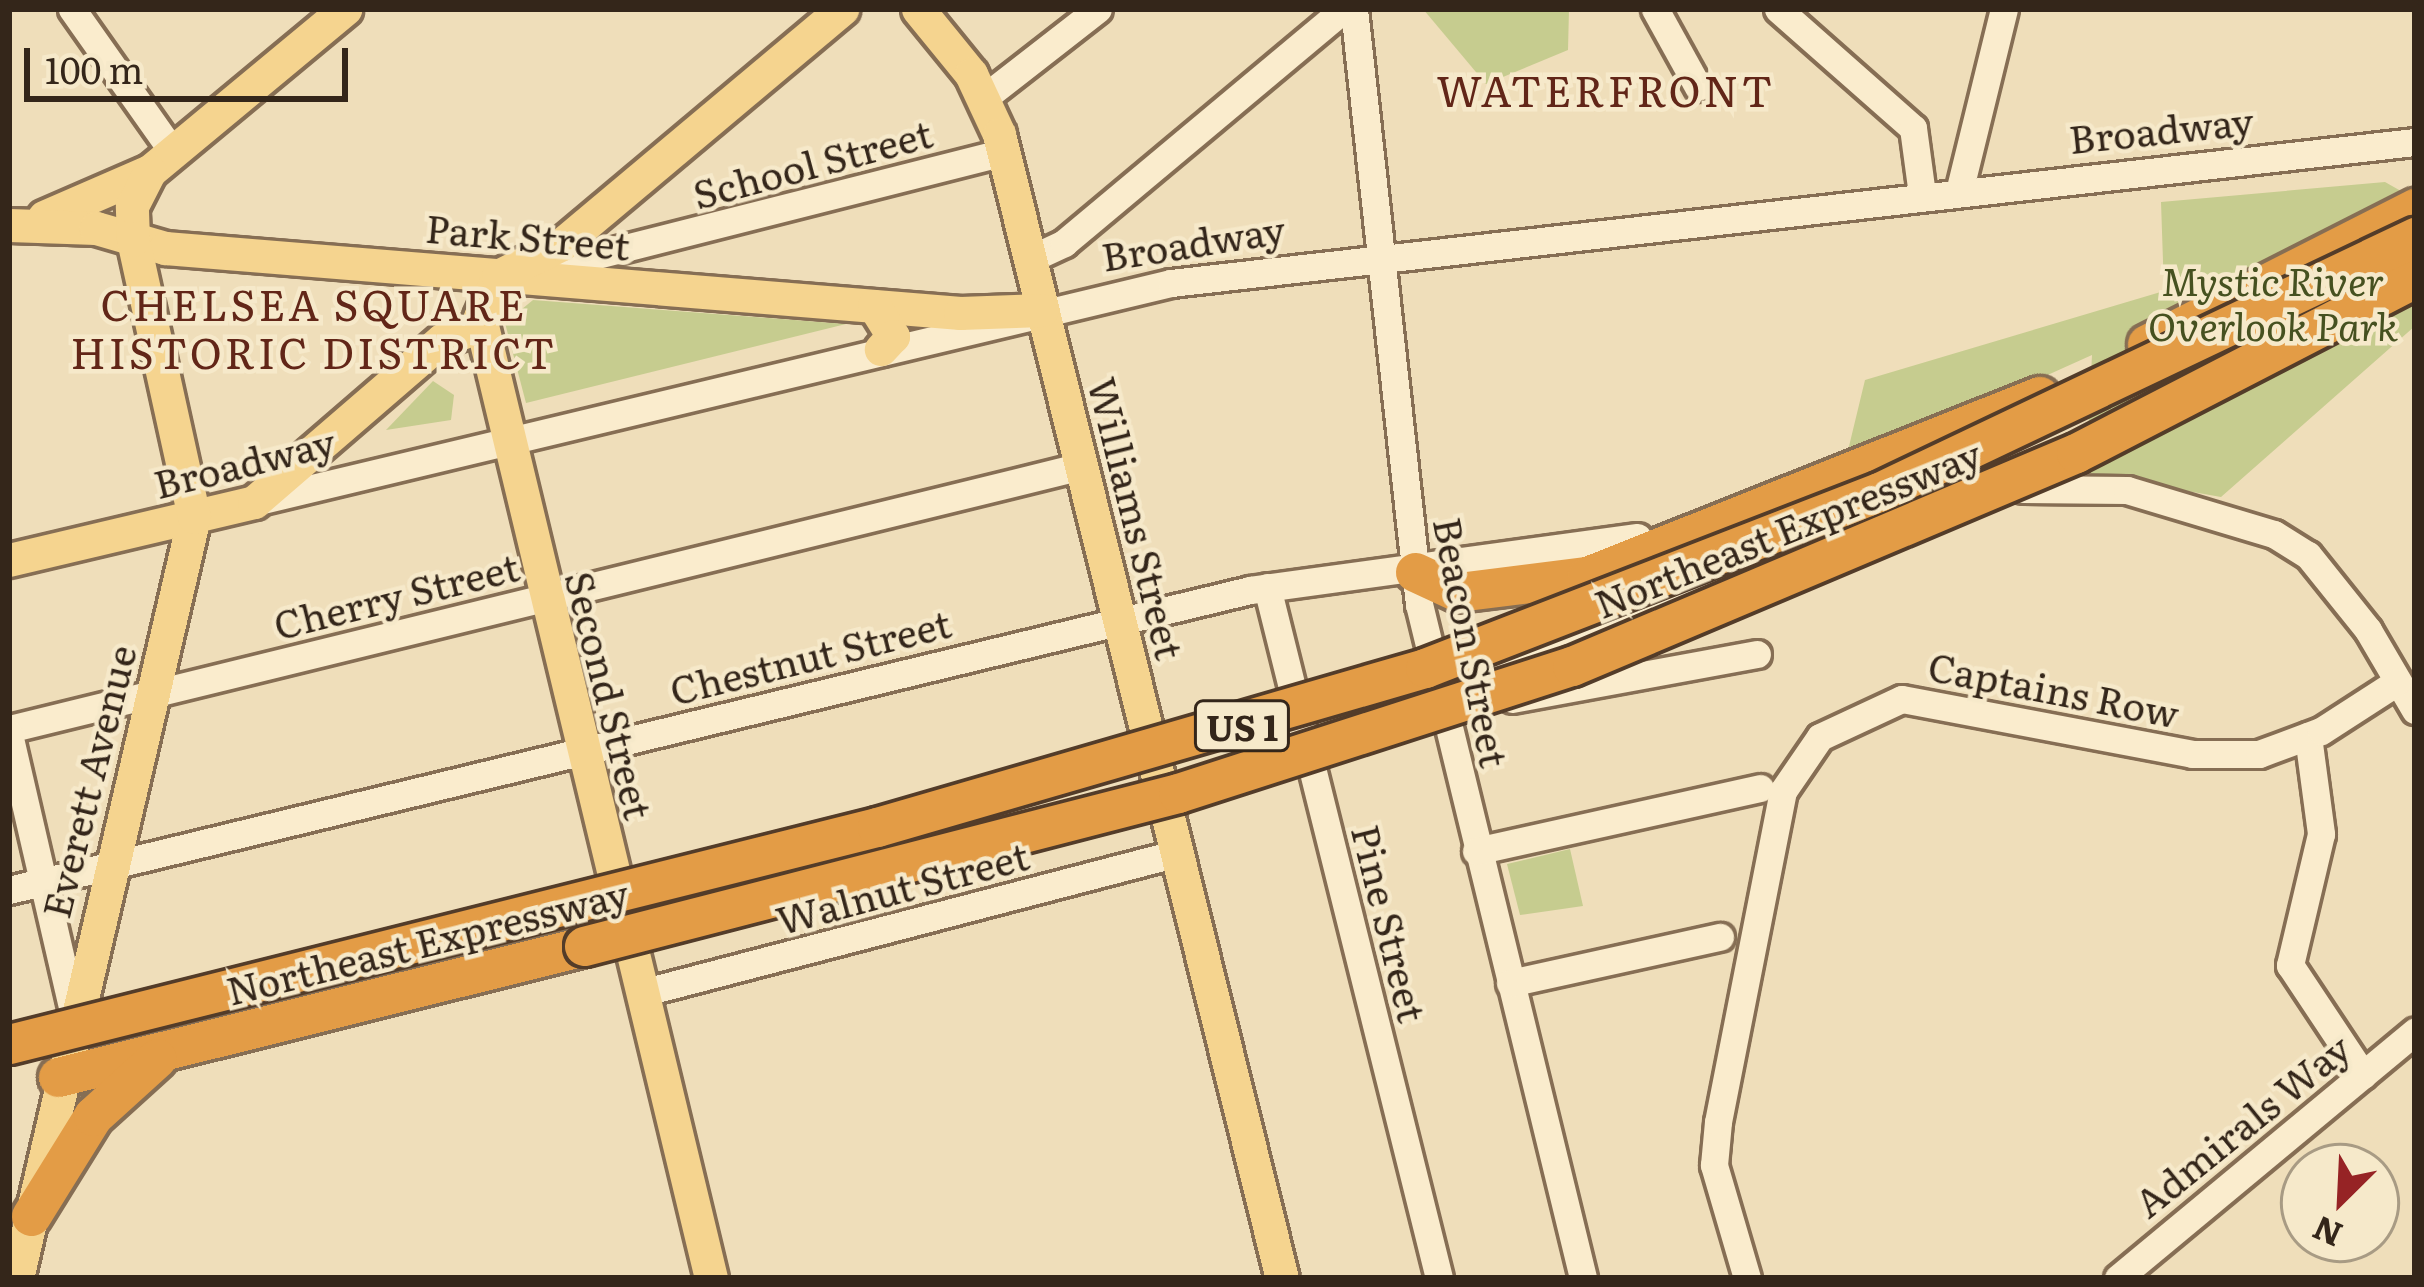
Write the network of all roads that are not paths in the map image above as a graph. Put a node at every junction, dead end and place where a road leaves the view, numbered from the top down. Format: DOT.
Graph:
graph roads {
  1 [pos="71,9"];
  2 [pos="346,9"];
  3 [pos="842,9"];
  4 [pos="918,9"];
  5 [pos="1098,9"];
  6 [pos="1349,9"];
  7 [pos="1654,9"];
  8 [pos="1778,9"];
  9 [pos="2004,9"];
  10 [pos="1698,87"];
  11 [pos="985,97"];
  12 [pos="2415,142"];
  13 [pos="1004,152"];
  14 [pos="162,161"];
  15 [pos="1959,192"];
  16 [pos="1922,195"];
  17 [pos="2415,208"];
  18 [pos="9,224"];
  19 [pos="2415,237"];
  20 [pos="133,240"];
  21 [pos="1381,257"];
  22 [pos="1030,259"];
  23 [pos="498,275"];
  24 [pos="2415,278"];
  25 [pos="874,306"];
  26 [pos="1042,310"];
  27 [pos="480,326"];
  28 [pos="880,350"];
  29 [pos="507,440"];
  30 [pos="1082,466"];
  31 [pos="254,502"];
  32 [pos="194,517"];
  33 [pos="9,560"];
  34 [pos="1414,572"];
  35 [pos="1267,587"];
  36 [pos="540,599"];
  37 [pos="1120,620"];
  38 [pos="1757,654"];
  39 [pos="1436,682"];
  40 [pos="2397,682"];
  41 [pos="152,693"];
  42 [pos="2415,710"];
  43 [pos="1443,712"];
  44 [pos="9,731"];
  45 [pos="2308,736"];
  46 [pos="581,752"];
  47 [pos="1760,788"];
  48 [pos="1476,851"];
  49 [pos="1178,854"];
  50 [pos="110,865"];
  51 [pos="44,881"];
  52 [pos="9,890"];
  53 [pos="1720,937"];
  54 [pos="1510,983"];
  55 [pos="645,992"];
  56 [pos="73,1011"];
  57 [pos="2415,1031"];
  58 [pos="203,1040"];
  59 [pos="9,1044"];
  60 [pos="2363,1075"];
  61 [pos="58,1077"];
  62 [pos="20,1214"];
  63 [pos="17,1278"];
  64 [pos="711,1278"];
  65 [pos="1282,1278"];
  66 [pos="1439,1278"];
  67 [pos="1583,1278"];
  68 [pos="1747,1278"];
  69 [pos="2118,1278"];
  1 -- 14 [label="street"];
  2 -- 14 [label="main road"];
  3 -- 23 [label="main road"];
  4 -- 11 [label="main road, Williams Street"];
  5 -- 11 [label="street"];
  6 -- 21 [label="street, Beacon Street"];
  6 -- 22 [label="street"];
  7 -- 10 [label="street"];
  8 -- 16 [label="street"];
  9 -- 15 [label="street"];
  11 -- 13 [label="main road, Williams Street"];
  12 -- 15 [label="street, Broadway"];
  13 -- 22 [label="main road, Williams Street"];
  13 -- 23 [label="street, School Street"];
  14 -- 18 [label="main road"];
  14 -- 20 [label="main road"];
  15 -- 16 [label="street, Broadway"];
  16 -- 21 [label="street, Broadway"];
  17 -- 34 [label="highway"];
  18 -- 20 [label="main road, Park Street"];
  19 -- 59 [label="highway, Northeast Expressway / US 1, bridge"];
  20 -- 23 [label="main road, Park Street"];
  20 -- 32 [label="main road"];
  21 -- 26 [label="street, Broadway"];
  21 -- 34 [label="street, Beacon Street"];
  22 -- 26 [label="main road, Williams Street"];
  23 -- 25 [label="main road, Park Street"];
  23 -- 27 [label="main road"];
  24 -- 58 [label="highway, bridge"];
  25 -- 26 [label="main road, Park Street"];
  25 -- 28 [label="main road"];
  26 -- 28 [label="street, Broadway"];
  26 -- 30 [label="main road, Williams Street"];
  27 -- 29 [label="main road, Second Street"];
  27 -- 31 [label="main road"];
  28 -- 29 [label="street, Broadway"];
  29 -- 31 [label="street, Broadway"];
  29 -- 36 [label="main road, Second Street"];
  30 -- 36 [label="street, Cherry Street"];
  30 -- 37 [label="main road, Williams Street"];
  31 -- 32 [label="main road, Broadway"];
  32 -- 33 [label="main road, Broadway"];
  32 -- 41 [label="main road, Everett Avenue"];
  34 -- 35 [label="street, Chestnut Street"];
  34 -- 39 [label="street, Beacon Street"];
  35 -- 37 [label="street, Chestnut Street"];
  35 -- 66 [label="street, Pine Street"];
  36 -- 41 [label="street, Cherry Street"];
  36 -- 46 [label="main road, Second Street"];
  37 -- 46 [label="street, Chestnut Street"];
  37 -- 49 [label="main road, Williams Street"];
  38 -- 43 [label="street"];
  39 -- 40 [label="street"];
  39 -- 43 [label="street, Beacon Street"];
  40 -- 42 [label="street"];
  40 -- 45 [label="street, Captains Row"];
  41 -- 44 [label="street, Cherry Street"];
  41 -- 50 [label="main road, Everett Avenue"];
  43 -- 48 [label="street, Beacon Street"];
  44 -- 51 [label="street"];
  45 -- 60 [label="street"];
  45 -- 68 [label="street, Captains Row"];
  46 -- 50 [label="street, Chestnut Street"];
  46 -- 55 [label="main road, Second Street"];
  47 -- 48 [label="street"];
  48 -- 54 [label="street, Beacon Street"];
  49 -- 55 [label="street, Walnut Street"];
  49 -- 65 [label="main road, Williams Street"];
  50 -- 51 [label="street, Chestnut Street"];
  50 -- 56 [label="main road, Everett Avenue"];
  51 -- 52 [label="street, Chestnut Street"];
  51 -- 56 [label="street"];
  53 -- 54 [label="street"];
  54 -- 67 [label="street, Beacon Street"];
  55 -- 64 [label="main road, Second Street"];
  56 -- 61 [label="main road, Everett Avenue"];
  57 -- 60 [label="street, Admirals Way"];
  58 -- 61 [label="highway"];
  58 -- 62 [label="highway"];
  60 -- 69 [label="street, Admirals Way"];
  61 -- 62 [label="main road, Everett Avenue"];
  62 -- 63 [label="main road, Everett Avenue"];
}
